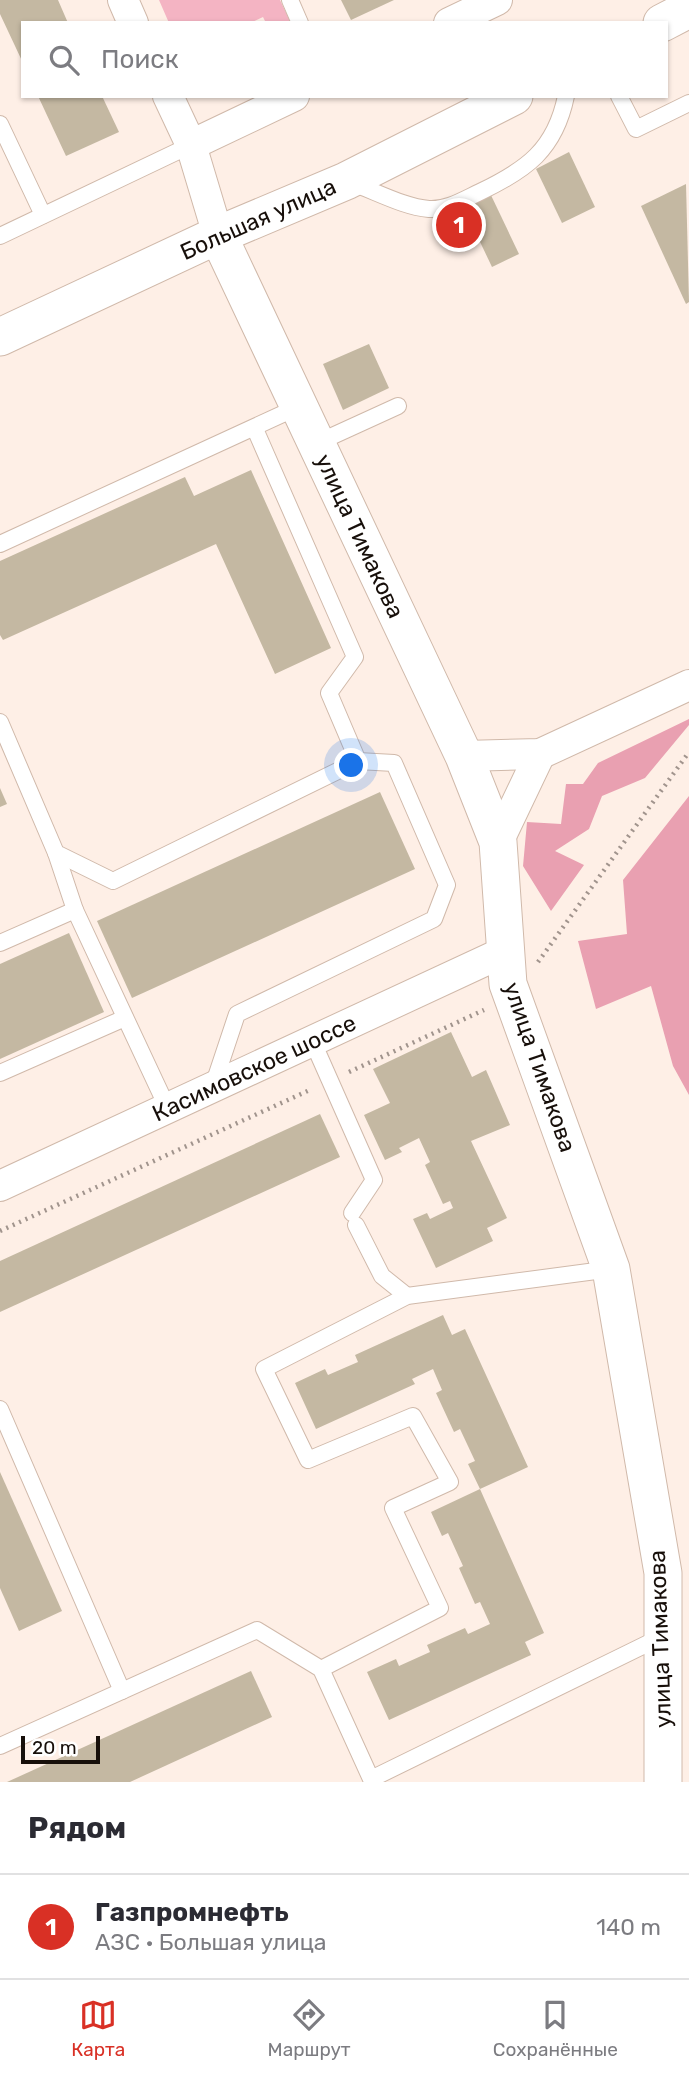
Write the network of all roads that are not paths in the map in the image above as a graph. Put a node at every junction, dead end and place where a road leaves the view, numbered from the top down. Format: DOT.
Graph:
graph roads {
  1 [pos="122,0"];
  2 [pos="290,0"];
  3 [pos="498,0"];
  4 [pos="689,9"];
  5 [pos="132,21"];
  6 [pos="299,21"];
  7 [pos="453,21"];
  8 [pos="666,21"];
  9 [pos="169,98"];
  10 [pos="290,98"];
  11 [pos="510,98"];
  12 [pos="565,98"];
  13 [pos="620,98"];
  14 [pos="689,103"];
  15 [pos="0,124"];
  16 [pos="191,145"];
  17 [pos="346,181"];
  18 [pos="43,215"];
  19 [pos="218,235"];
  20 [pos="0,236"];
  21 [pos="0,337"];
  22 [pos="300,406"];
  23 [pos="398,406"];
  24 [pos="255,429"];
  25 [pos="317,443"];
  26 [pos="0,544"];
  27 [pos="689,685"];
  28 [pos="0,722"];
  29 [pos="540,754"];
  30 [pos="464,756"];
  31 [pos="358,761"];
  32 [pos="498,842"];
  33 [pos="56,853"];
  34 [pos="75,910"];
  35 [pos="0,943"];
  36 [pos="508,950"];
  37 [pos="125,1018"];
  38 [pos="312,1040"];
  39 [pos="0,1073"];
  40 [pos="212,1088"];
  41 [pos="168,1109"];
  42 [pos="0,1186"];
  43 [pos="611,1269"];
  44 [pos="407,1296"];
  45 [pos="0,1409"];
  46 [pos="663,1636"];
  47 [pos="321,1669"];
  48 [pos="122,1691"];
  49 [pos="0,1746"];
  50 [pos="372,1781"];
  51 [pos="663,1782"];
  1 -- 5 [label="street"];
  2 -- 6 [label="lane"];
  3 -- 7 [label="street"];
  4 -- 8 [label="street"];
  9 -- 16 [label="street"];
  10 -- 16 [label="street"];
  11 -- 17 [label="street, Большая улица"];
  12 -- 17 [label="lane"];
  13 -- 14 [label="lane"];
  15 -- 18 [label="lane"];
  16 -- 18 [label="lane"];
  16 -- 19 [label="street"];
  17 -- 19 [label="street, Большая улица"];
  18 -- 20 [label="lane"];
  19 -- 21 [label="street, Большая улица"];
  19 -- 22 [label="street, улица Тимакова"];
  22 -- 24 [label="lane"];
  22 -- 25 [label="street, улица Тимакова"];
  23 -- 25 [label="lane"];
  24 -- 26 [label="lane"];
  24 -- 31 [label="lane"];
  25 -- 30 [label="street, улица Тимакова"];
  27 -- 29 [label="street"];
  28 -- 33 [label="lane"];
  29 -- 30 [label="street"];
  29 -- 32 [label="street"];
  30 -- 32 [label="street, улица Тимакова"];
  31 -- 33 [label="lane"];
  31 -- 40 [label="lane"];
  32 -- 36 [label="street, улица Тимакова"];
  33 -- 34 [label="lane"];
  34 -- 35 [label="lane"];
  34 -- 37 [label="lane"];
  36 -- 38 [label="street, Касимовское шоссе"];
  36 -- 43 [label="street, улица Тимакова"];
  37 -- 39 [label="lane"];
  37 -- 41 [label="lane"];
  38 -- 40 [label="street, Касимовское шоссе"];
  38 -- 44 [label="lane"];
  40 -- 41 [label="street, Касимовское шоссе"];
  41 -- 42 [label="street, Касимовское шоссе"];
  43 -- 44 [label="lane"];
  43 -- 46 [label="street, улица Тимакова"];
  44 -- 47 [label="lane"];
  45 -- 48 [label="lane"];
  46 -- 50 [label="lane"];
  46 -- 51 [label="street, улица Тимакова"];
  47 -- 48 [label="lane"];
  47 -- 50 [label="lane"];
  48 -- 49 [label="lane"];
}
